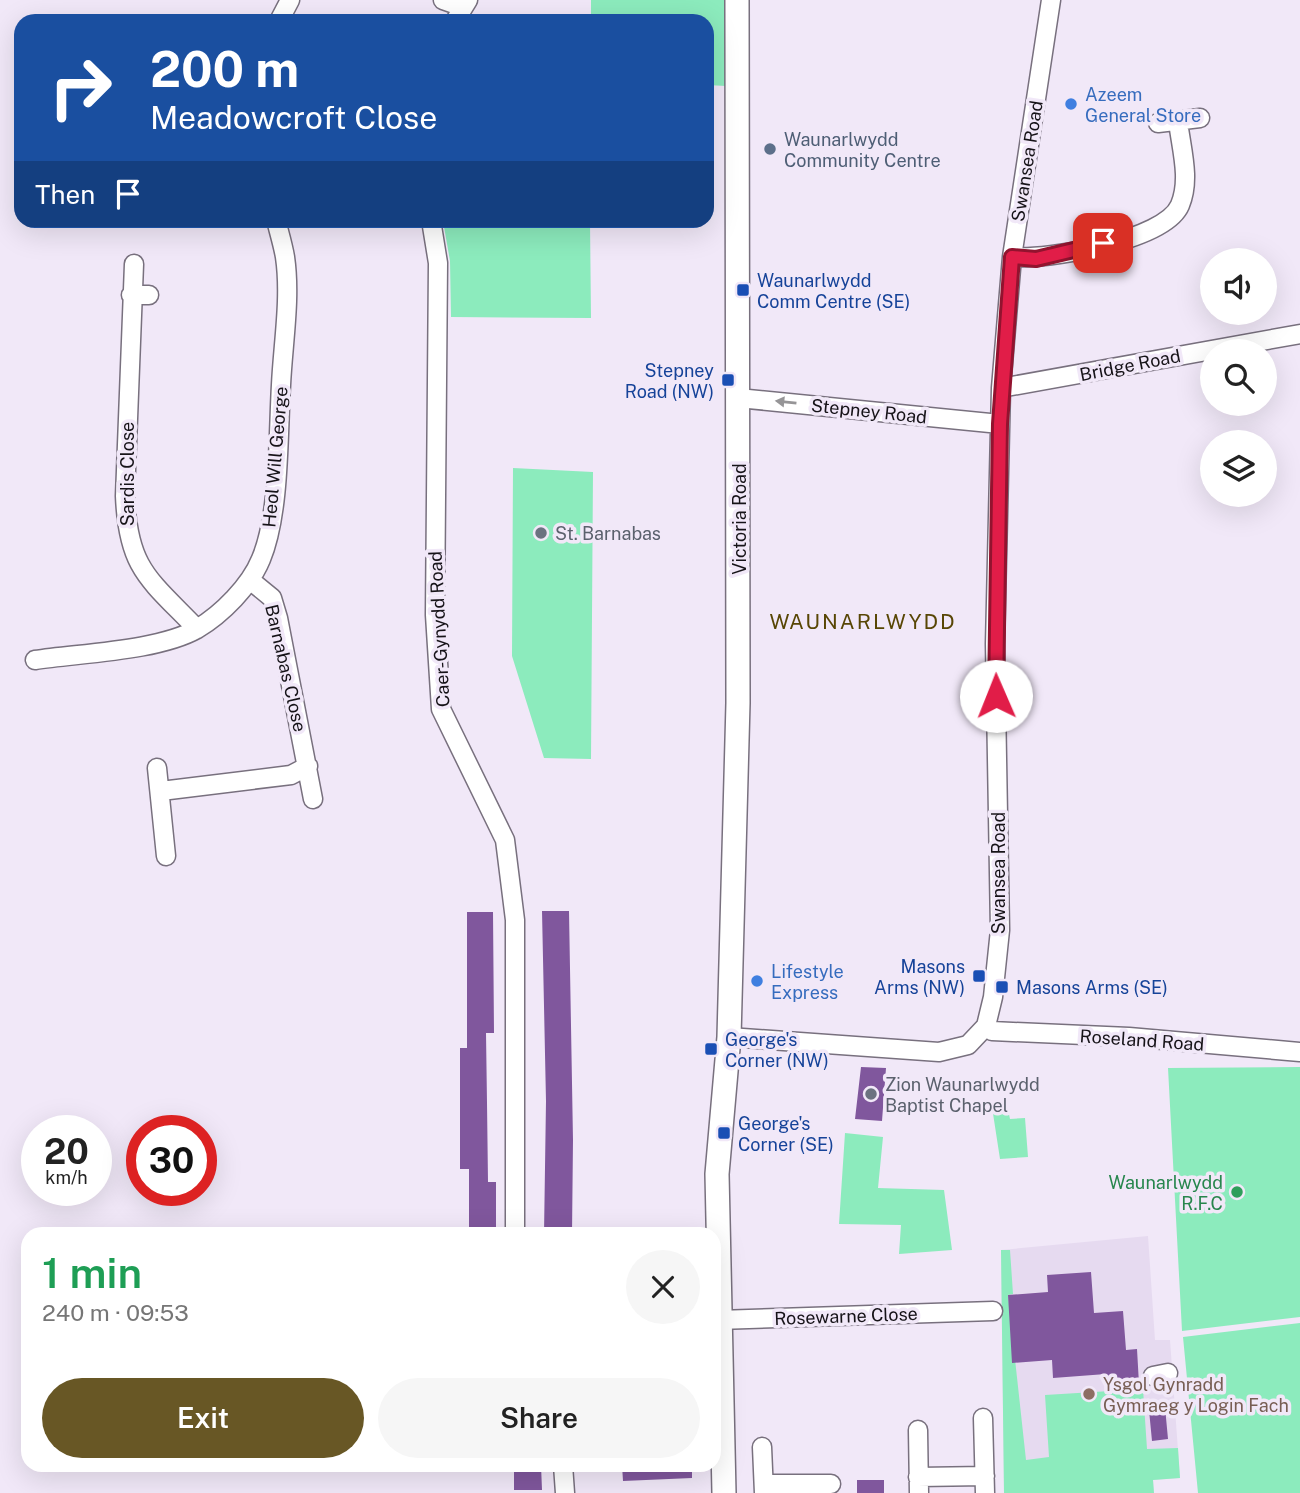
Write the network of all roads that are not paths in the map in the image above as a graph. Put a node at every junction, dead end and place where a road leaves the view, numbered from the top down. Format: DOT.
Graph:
graph roads {
  1 [pos="443,0"];
  2 [pos="737,0"];
  3 [pos="1051,0"];
  4 [pos="462,9"];
  5 [pos="1200,118"];
  6 [pos="1178,121"];
  7 [pos="1158,123"];
  8 [pos="278,228"];
  9 [pos="432,228"];
  10 [pos="1012,257"];
  11 [pos="134,264"];
  12 [pos="1300,334"];
  13 [pos="1001,388"];
  14 [pos="738,398"];
  15 [pos="1000,424"];
  16 [pos="250,580"];
  17 [pos="197,629"];
  18 [pos="35,660"];
  19 [pos="308,766"];
  20 [pos="157,768"];
  21 [pos="161,791"];
  22 [pos="313,799"];
  23 [pos="166,856"];
  24 [pos="985,1026"];
  25 [pos="729,1037"];
  26 [pos="1300,1052"];
  27 [pos="515,1227"];
  28 [pos="717,1227"];
  29 [pos="993,1311"];
  30 [pos="721,1320"];
  31 [pos="721,1406"];
  32 [pos="983,1418"];
  33 [pos="918,1430"];
  34 [pos="762,1447"];
  35 [pos="564,1472"];
  36 [pos="831,1484"];
  37 [pos="985,1484"];
  38 [pos="919,1485"];
  39 [pos="764,1488"];
  40 [pos="565,1493"];
  41 [pos="724,1493"];
  1 -- 4 [label="street"];
  2 -- 14 [label="main road, Victoria Road"];
  3 -- 10 [label="street, Swansea Road"];
  5 -- 6 [label="street"];
  6 -- 7 [label="street"];
  6 -- 10 [label="street"];
  8 -- 16 [label="street, Heol Will George"];
  9 -- 27 [label="street, Caer-Gynydd Road"];
  10 -- 13 [label="street, Swansea Road"];
  11 -- 17 [label="street, Sardis Close"];
  12 -- 13 [label="street, Bridge Road"];
  13 -- 15 [label="street, Swansea Road"];
  15 -- 14 [label="street, Stepney Road, one-way"];
  14 -- 25 [label="main road, Victoria Road"];
  15 -- 24 [label="street, Swansea Road"];
  16 -- 17 [label="street, Heol Will George"];
  16 -- 19 [label="street, Barnabas Close"];
  17 -- 18 [label="street, Heol Will George"];
  19 -- 21 [label="street"];
  19 -- 22 [label="street, Barnabas Close"];
  20 -- 21 [label="street"];
  21 -- 23 [label="street"];
  24 -- 25 [label="street"];
  24 -- 26 [label="street, Roseland Road"];
  25 -- 28 [label="main road"];
  29 -- 30 [label="street, Rosewarne Close"];
  31 -- 41 [label="main road"];
  32 -- 37 [label="street"];
  33 -- 38 [label="street"];
  34 -- 39 [label="street"];
  35 -- 40 [label="street"];
  36 -- 39 [label="street"];
  37 -- 38 [label="street"];
}
